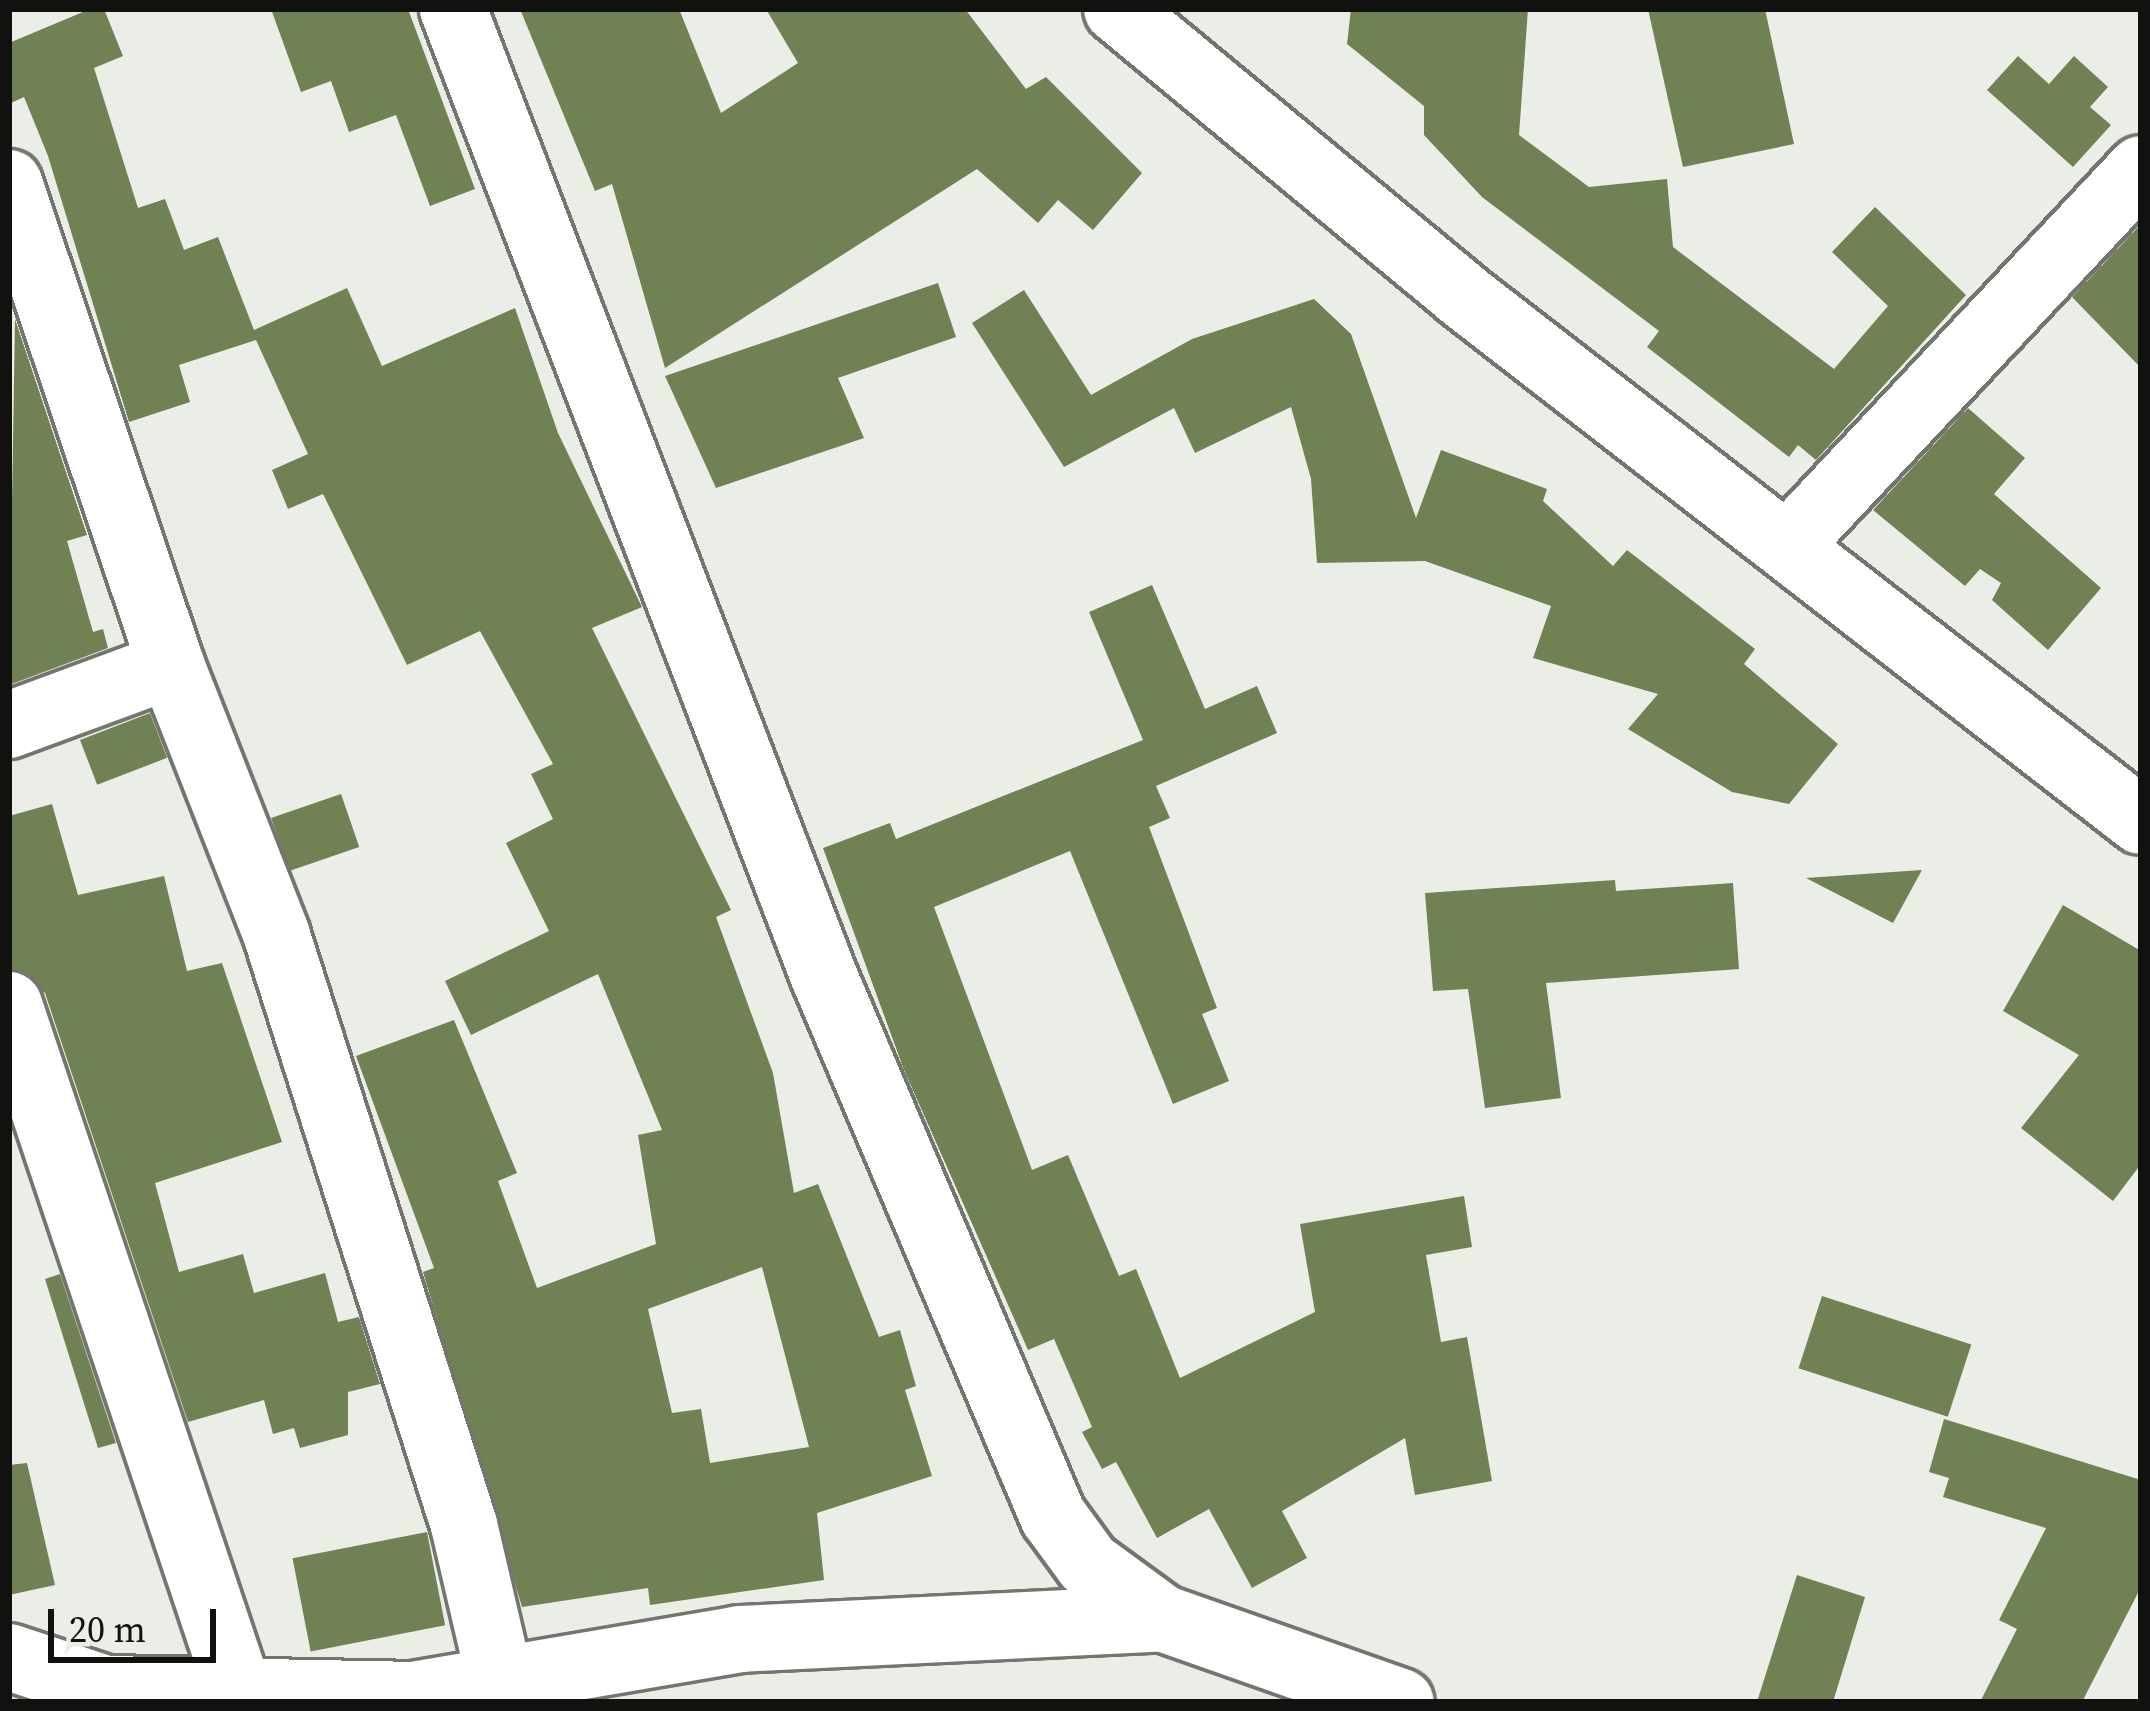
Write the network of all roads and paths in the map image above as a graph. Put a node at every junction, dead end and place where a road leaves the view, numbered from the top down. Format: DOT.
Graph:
graph roads {
  1 [pos="453,9"];
  2 [pos="1117,9"];
  3 [pos="2141,169"];
  4 [pos="9,183"];
  5 [pos="1789,544"];
  6 [pos="171,665"];
  7 [pos="9,725"];
  8 [pos="2141,821"];
  9 [pos="9,1005"];
  10 [pos="1162,1618"];
  11 [pos="9,1658"];
  12 [pos="517,1689"];
  13 [pos="240,1695"];
  14 [pos="1401,1702"];
  1 -- 10 [label="street"];
  2 -- 5 [label="street"];
  3 -- 5 [label="street"];
  4 -- 6 [label="street"];
  5 -- 8 [label="street"];
  6 -- 7 [label="street"];
  6 -- 12 [label="street"];
  9 -- 13 [label="street"];
  10 -- 12 [label="street"];
  10 -- 14 [label="street"];
  11 -- 13 [label="street"];
  12 -- 13 [label="street"];
}
